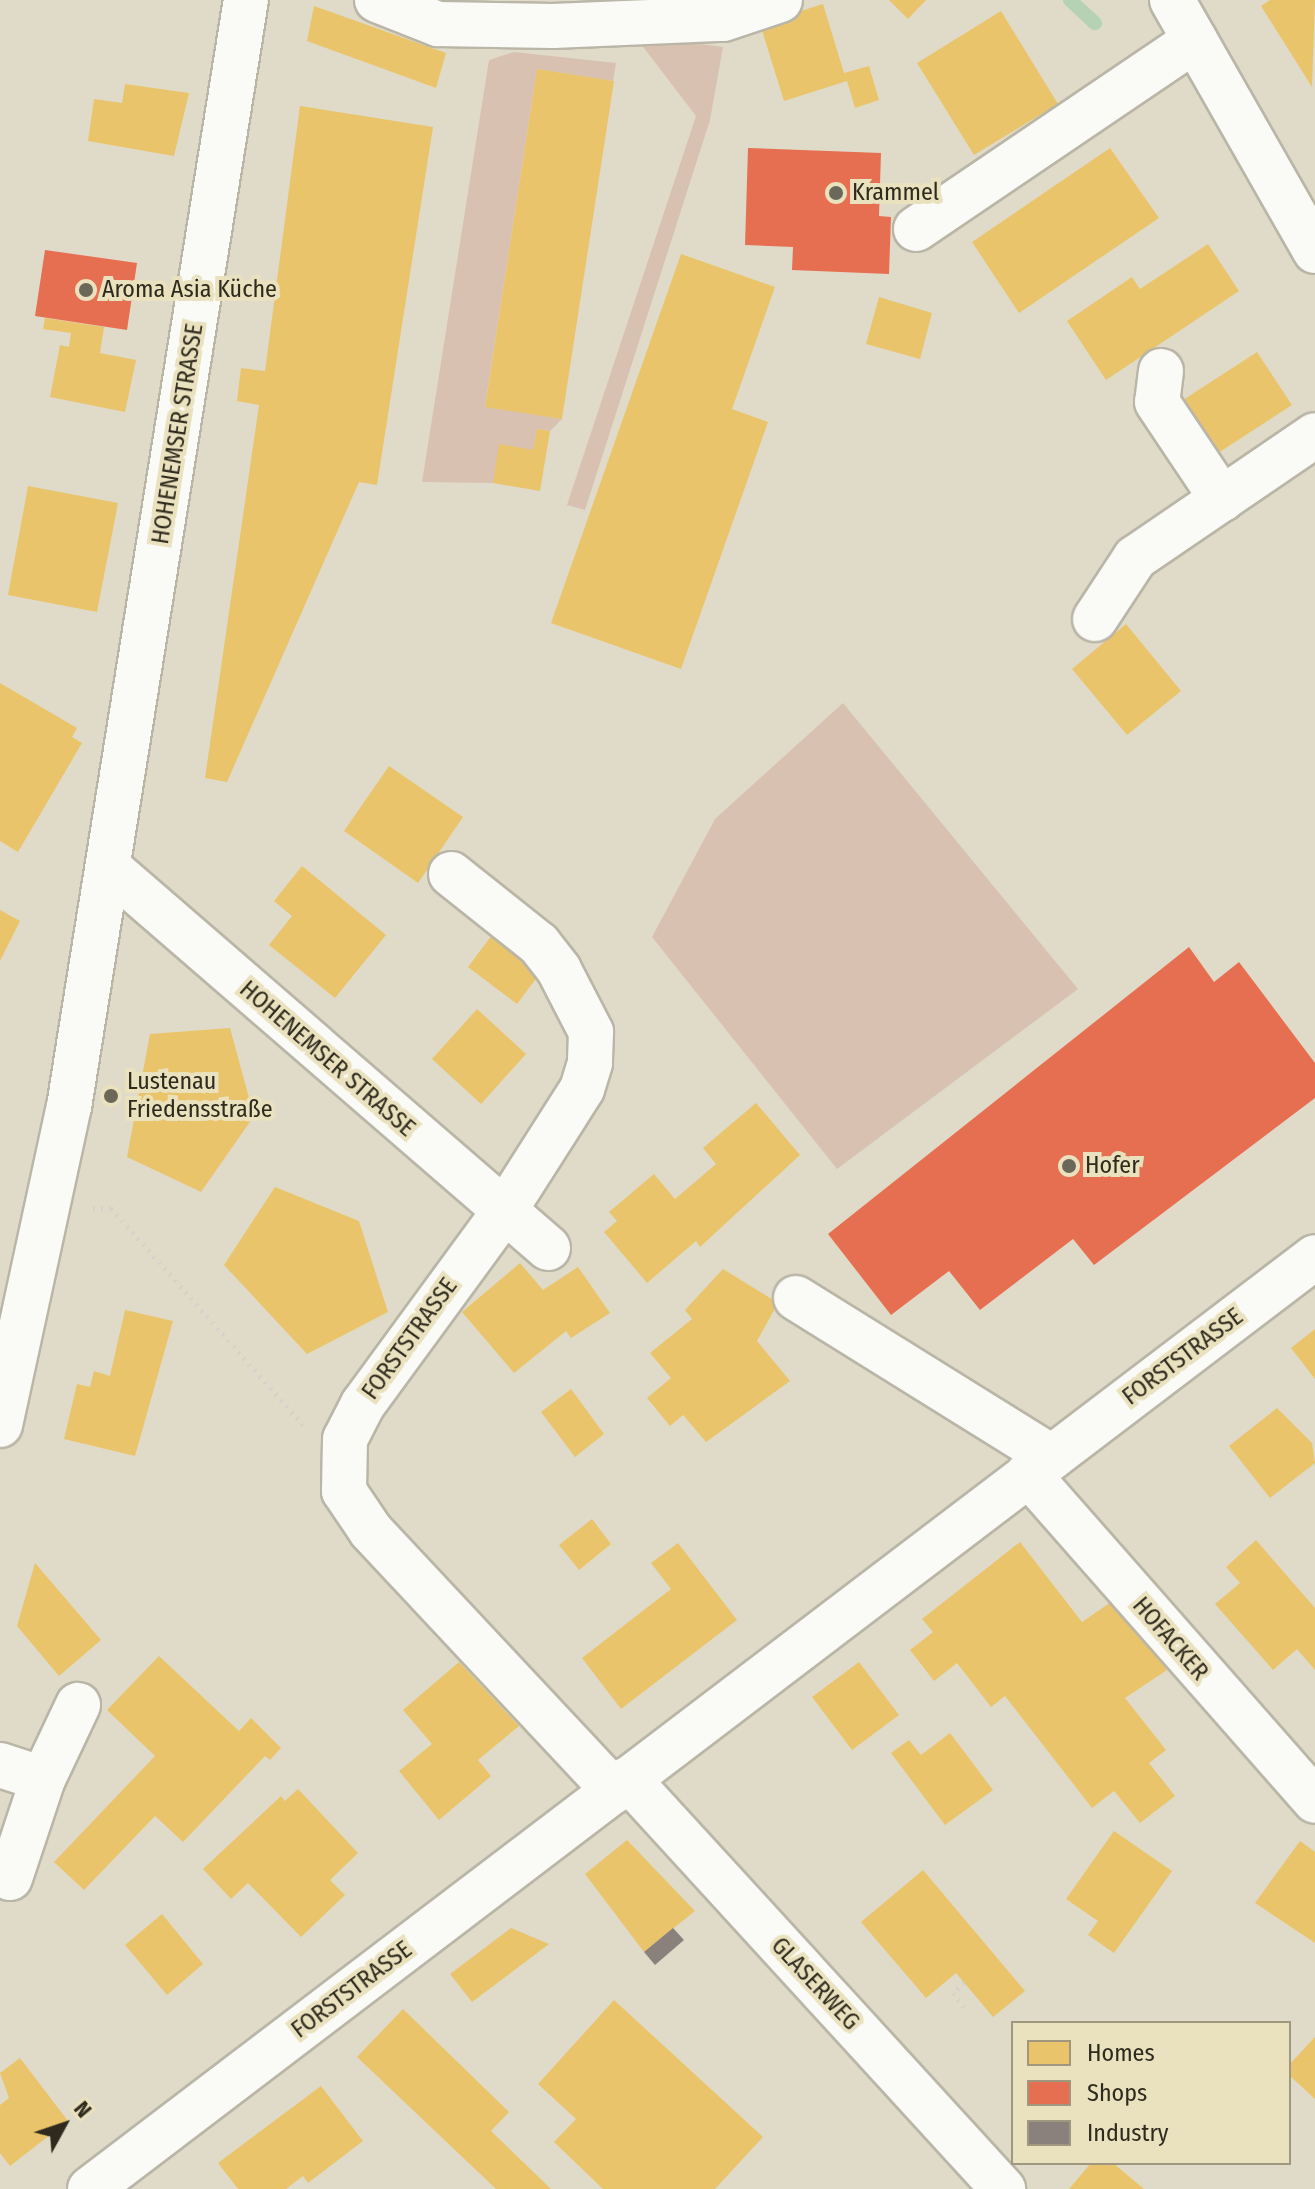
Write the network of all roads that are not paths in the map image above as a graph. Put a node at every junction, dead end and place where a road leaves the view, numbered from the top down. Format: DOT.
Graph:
graph roads {
  1 [pos="246,0"];
  2 [pos="377,0"];
  3 [pos="780,0"];
  4 [pos="1184,12"];
  5 [pos="916,229"];
  6 [pos="1315,251"];
  7 [pos="1161,371"];
  8 [pos="1315,435"];
  9 [pos="1222,499"];
  10 [pos="1095,619"];
  11 [pos="108,867"];
  12 [pos="451,874"];
  13 [pos="503,1213"];
  14 [pos="548,1248"];
  15 [pos="1315,1257"];
  16 [pos="796,1298"];
  17 [pos="8,1350"];
  18 [pos="0,1425"];
  19 [pos="1040,1466"];
  20 [pos="78,1705"];
  21 [pos="0,1765"];
  22 [pos="43,1779"];
  23 [pos="621,1785"];
  24 [pos="1315,1801"];
  25 [pos="10,1878"];
  26 [pos="90,2189"];
  27 [pos="1003,2189"];
  1 -- 11 [label="street, HOHENEMSER STRASSE"];
  2 -- 3 [label="street"];
  4 -- 5 [label="street"];
  4 -- 6 [label="street"];
  7 -- 9 [label="street"];
  8 -- 9 [label="street"];
  9 -- 10 [label="street"];
  11 -- 13 [label="street, HOHENEMSER STRASSE"];
  11 -- 17 [label="street, HOHENEMSER STRASSE"];
  12 -- 13 [label="street, FORSTSTRASSE"];
  13 -- 14 [label="street, HOHENEMSER STRASSE"];
  13 -- 23 [label="street, FORSTSTRASSE"];
  15 -- 19 [label="street, FORSTSTRASSE"];
  16 -- 19 [label="street"];
  17 -- 18 [label="street, HOHENEMSER STRASSE"];
  19 -- 23 [label="street, FORSTSTRASSE"];
  19 -- 24 [label="street, HOFACKER"];
  20 -- 22 [label="street"];
  21 -- 22 [label="street"];
  22 -- 25 [label="street"];
  23 -- 26 [label="street, FORSTSTRASSE"];
  23 -- 27 [label="street, GLASERWEG"];
}
